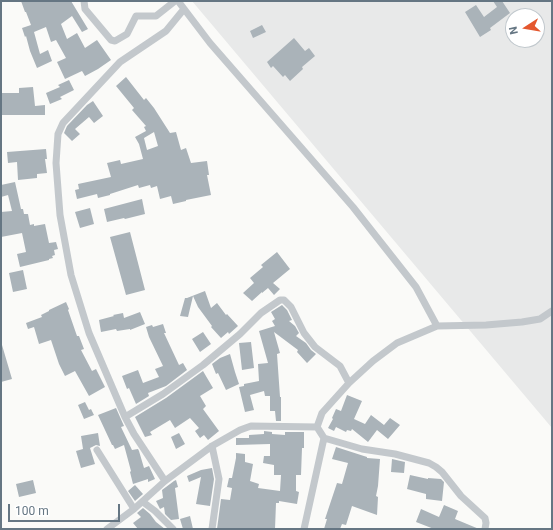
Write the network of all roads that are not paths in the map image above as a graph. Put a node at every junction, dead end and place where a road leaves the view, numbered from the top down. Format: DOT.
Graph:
graph roads {
  1 [pos="84,1"];
  2 [pos="176,1"];
  3 [pos="184,9"];
  4 [pos="552,311"];
  5 [pos="436,326"];
  6 [pos="349,383"];
  7 [pos="125,417"];
  8 [pos="316,427"];
  9 [pos="324,438"];
  10 [pos="212,446"];
  11 [pos="97,450"];
  12 [pos="165,481"];
  13 [pos="143,502"];
  14 [pos="134,509"];
  15 [pos="107,529"];
  16 [pos="173,529"];
  17 [pos="212,529"];
  18 [pos="304,529"];
  19 [pos="485,529"];
  1 -- 2 [label="street"];
  2 -- 3 [label="street"];
  3 -- 5 [label="street"];
  3 -- 7 [label="street"];
  4 -- 5 [label="street"];
  5 -- 6 [label="street"];
  6 -- 7 [label="street"];
  6 -- 8 [label="street"];
  7 -- 12 [label="street"];
  8 -- 9 [label="street"];
  8 -- 10 [label="street"];
  9 -- 18 [label="street"];
  9 -- 19 [label="street"];
  10 -- 12 [label="street"];
  10 -- 17 [label="street"];
  11 -- 14 [label="street"];
  12 -- 13 [label="street"];
  13 -- 14 [label="street"];
  13 -- 16 [label="street"];
  14 -- 15 [label="street"];
}
